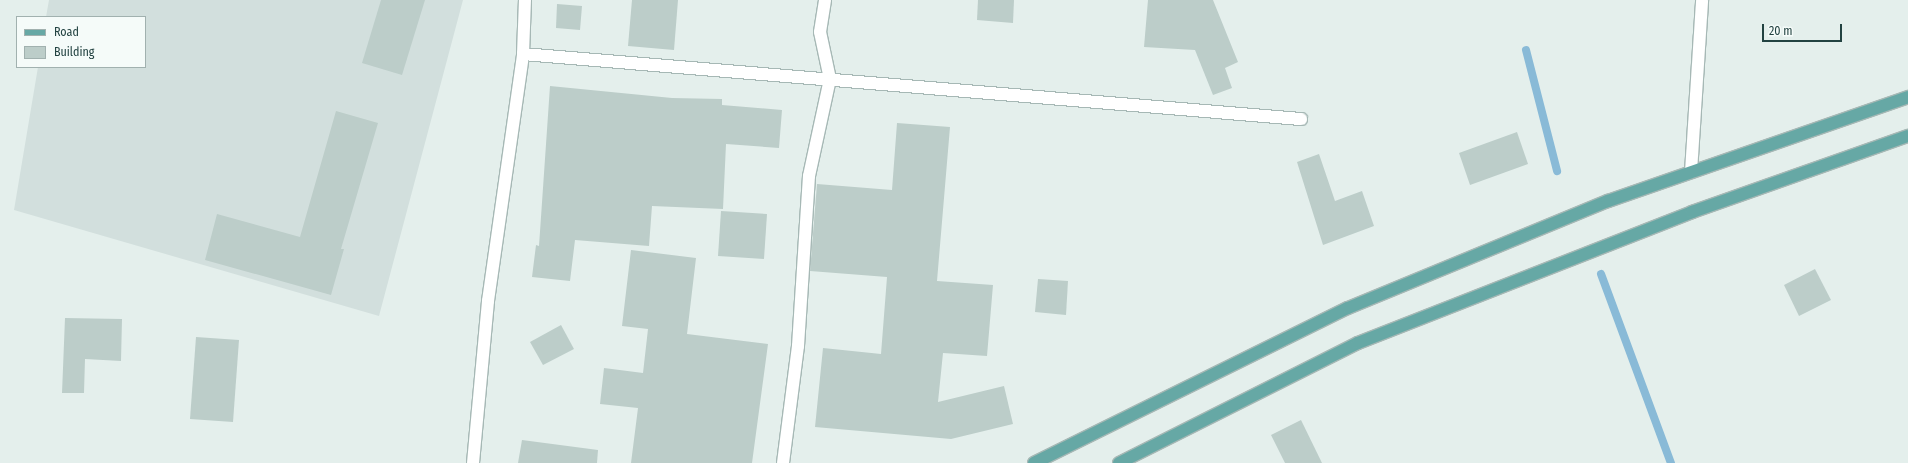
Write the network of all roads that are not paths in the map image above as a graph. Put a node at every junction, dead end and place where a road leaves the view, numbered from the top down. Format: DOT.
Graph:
graph roads {
  1 [pos="525,0"];
  2 [pos="824,0"];
  3 [pos="1702,0"];
  4 [pos="523,54"];
  5 [pos="830,80"];
  6 [pos="1908,97"];
  7 [pos="1301,119"];
  8 [pos="1908,136"];
  9 [pos="1691,172"];
  10 [pos="473,463"];
  11 [pos="783,463"];
  12 [pos="1034,463"];
  13 [pos="1119,463"];
  1 -- 4 [label="street"];
  2 -- 5 [label="street"];
  3 -- 9 [label="street"];
  4 -- 5 [label="street"];
  4 -- 10 [label="street"];
  5 -- 7 [label="street"];
  5 -- 11 [label="street"];
  6 -- 9 [label="main road"];
  8 -- 13 [label="main road"];
  9 -- 12 [label="main road"];
}
